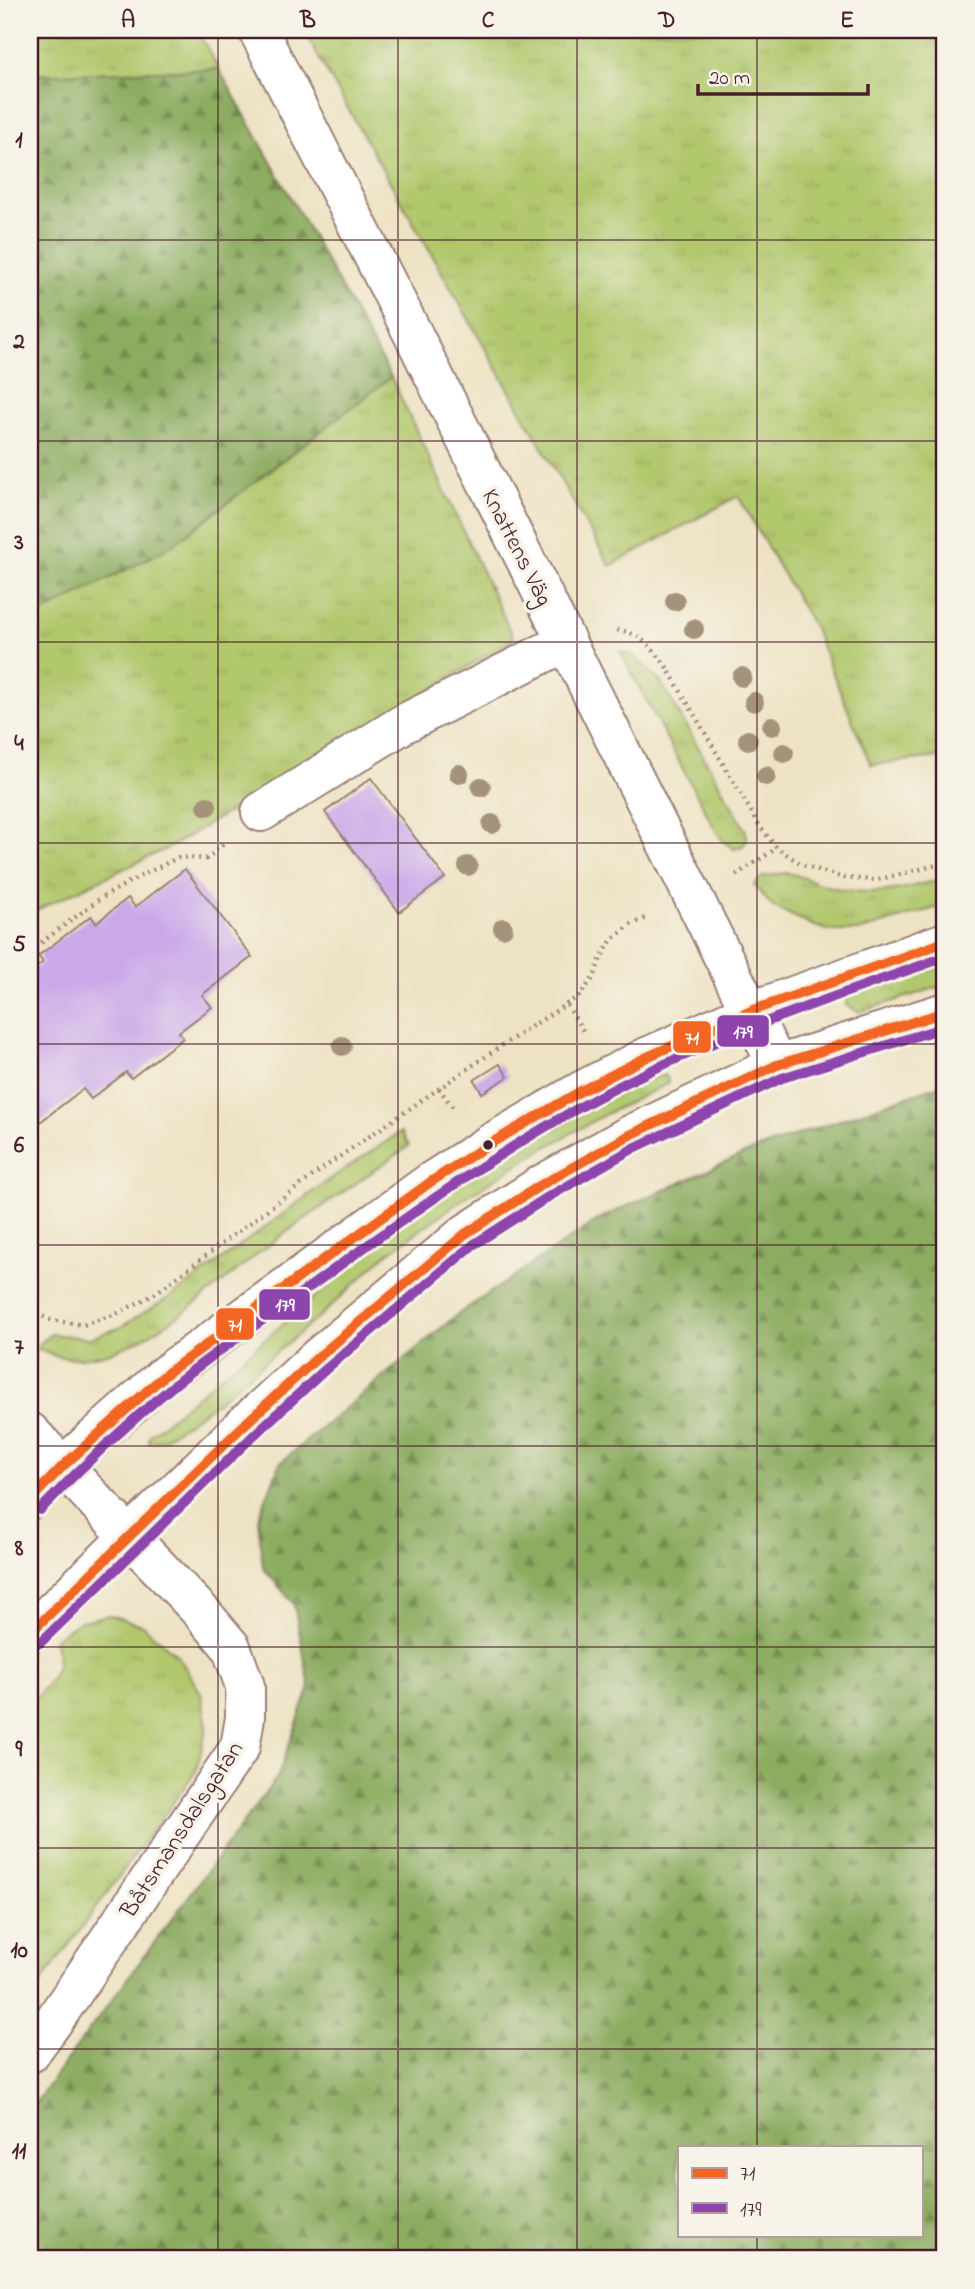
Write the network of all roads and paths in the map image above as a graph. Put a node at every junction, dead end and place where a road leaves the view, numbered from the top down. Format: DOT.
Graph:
graph roads {
  1 [pos="258,30"];
  2 [pos="566,642"];
  3 [pos="261,812"];
  4 [pos="777,848"];
  5 [pos="945,863"];
  6 [pos="694,897"];
  7 [pos="945,942"];
  8 [pos="30,951"];
  9 [pos="567,1005"];
  10 [pos="751,1011"];
  11 [pos="945,1012"];
  12 [pos="586,1035"];
  13 [pos="777,1065"];
  14 [pos="439,1088"];
  15 [pos="460,1118"];
  16 [pos="33,1312"];
  17 [pos="30,1325"];
  18 [pos="30,1432"];
  19 [pos="63,1466"];
  20 [pos="30,1500"];
  21 [pos="127,1537"];
  22 [pos="30,1633"];
  23 [pos="30,2053"];
  1 -- 2 [label="street, Knattens Väg"];
  2 -- 3 [label="street"];
  2 -- 4 [label="path"];
  2 -- 6 [label="street, Knattens Väg"];
  3 -- 8 [label="path"];
  4 -- 5 [label="path"];
  4 -- 6 [label="path"];
  6 -- 9 [label="path"];
  6 -- 10 [label="street, Knattens Väg"];
  7 -- 10 [label="street"];
  9 -- 12 [label="path"];
  9 -- 14 [label="path"];
  10 -- 13 [label="street, Knattens Väg"];
  10 -- 19 [label="street"];
  11 -- 13 [label="street"];
  13 -- 21 [label="street"];
  14 -- 15 [label="path"];
  14 -- 16 [label="path"];
  16 -- 17 [label="path"];
  18 -- 19 [label="street, Båtsmansdalsgatan"];
  19 -- 20 [label="street"];
  19 -- 21 [label="street, Båtsmansdalsgatan"];
  21 -- 22 [label="street"];
  21 -- 23 [label="street, Båtsmansdalsgatan"];
}
